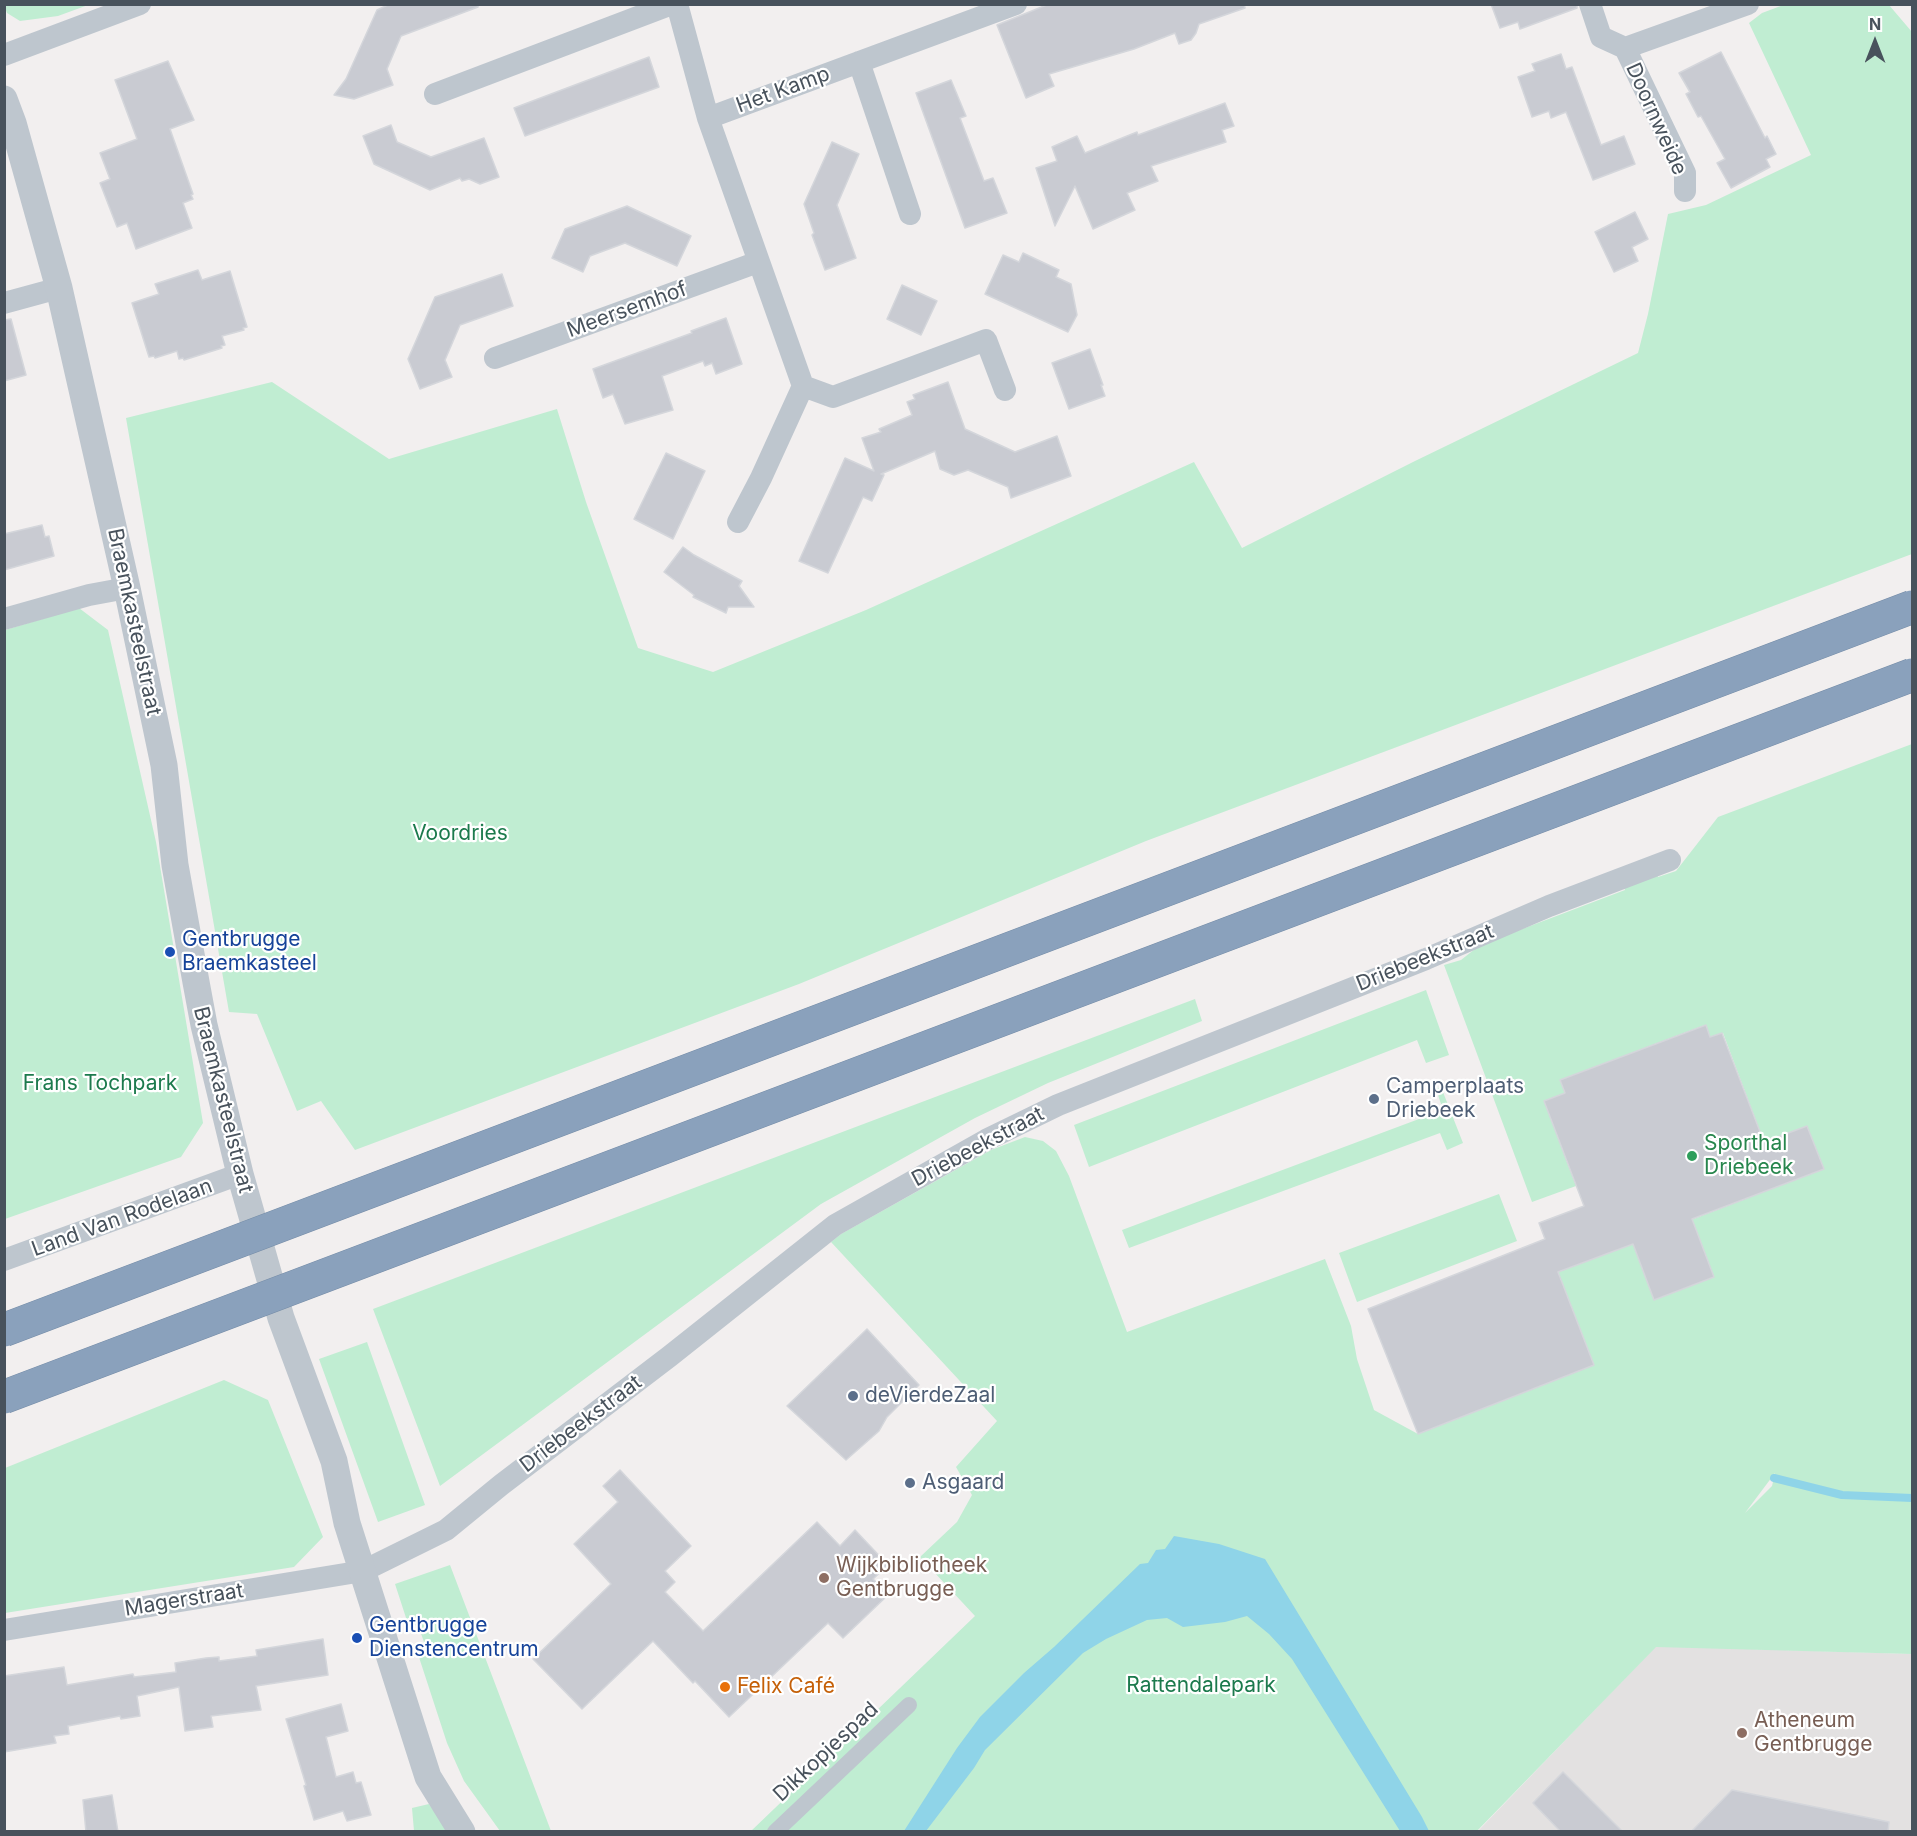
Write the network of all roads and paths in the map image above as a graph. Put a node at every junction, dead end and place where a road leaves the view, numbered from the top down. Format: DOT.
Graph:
graph roads {
  1 [pos="140,4"];
  2 [pos="672,4"];
  3 [pos="676,4"];
  4 [pos="1017,4"];
  5 [pos="1590,4"];
  6 [pos="1748,4"];
  7 [pos="1625,48"];
  8 [pos="4,55"];
  9 [pos="859,62"];
  10 [pos="435,94"];
  11 [pos="4,99"];
  12 [pos="708,118"];
  13 [pos="1685,191"];
  14 [pos="910,214"];
  15 [pos="758,262"];
  16 [pos="59,288"];
  17 [pos="4,303"];
  18 [pos="495,358"];
  19 [pos="803,386"];
  20 [pos="1005,390"];
  21 [pos="738,522"];
  22 [pos="127,588"];
  23 [pos="1912,607"];
  24 [pos="4,619"];
  25 [pos="1912,675"];
  26 [pos="1670,861"];
  27 [pos="240,1174"];
  28 [pos="4,1260"];
  29 [pos="4,1330"];
  30 [pos="4,1397"];
  31 [pos="363,1571"];
  32 [pos="4,1630"];
  33 [pos="909,1705"];
  34 [pos="462,1832"];
  35 [pos="775,1832"];
  1 -- 8 [label="street"];
  2 -- 10 [label="street"];
  3 -- 12 [label="street"];
  4 -- 9 [label="street, Het Kamp"];
  5 -- 7 [label="street, Doornweide"];
  6 -- 7 [label="street, Doornweide"];
  7 -- 13 [label="street, Doornweide"];
  9 -- 12 [label="street, Het Kamp"];
  9 -- 14 [label="street"];
  11 -- 16 [label="street, Braemkasteelstraat"];
  12 -- 15 [label="street"];
  15 -- 18 [label="street, Meersemhof"];
  15 -- 19 [label="street"];
  16 -- 17 [label="street"];
  16 -- 22 [label="street, Braemkasteelstraat"];
  19 -- 20 [label="street"];
  19 -- 21 [label="street"];
  22 -- 24 [label="street"];
  22 -- 27 [label="street, Braemkasteelstraat"];
  23 -- 29 [label="highway, bridge"];
  25 -- 30 [label="highway, bridge"];
  26 -- 31 [label="street, Driebeekstraat"];
  27 -- 28 [label="street, Land Van Rodelaan"];
  27 -- 31 [label="street, Braemkasteelstraat"];
  31 -- 32 [label="street, Magerstraat"];
  31 -- 34 [label="street, Braemkasteelstraat"];
  33 -- 35 [label="street, Dikkopjespad"];
}
